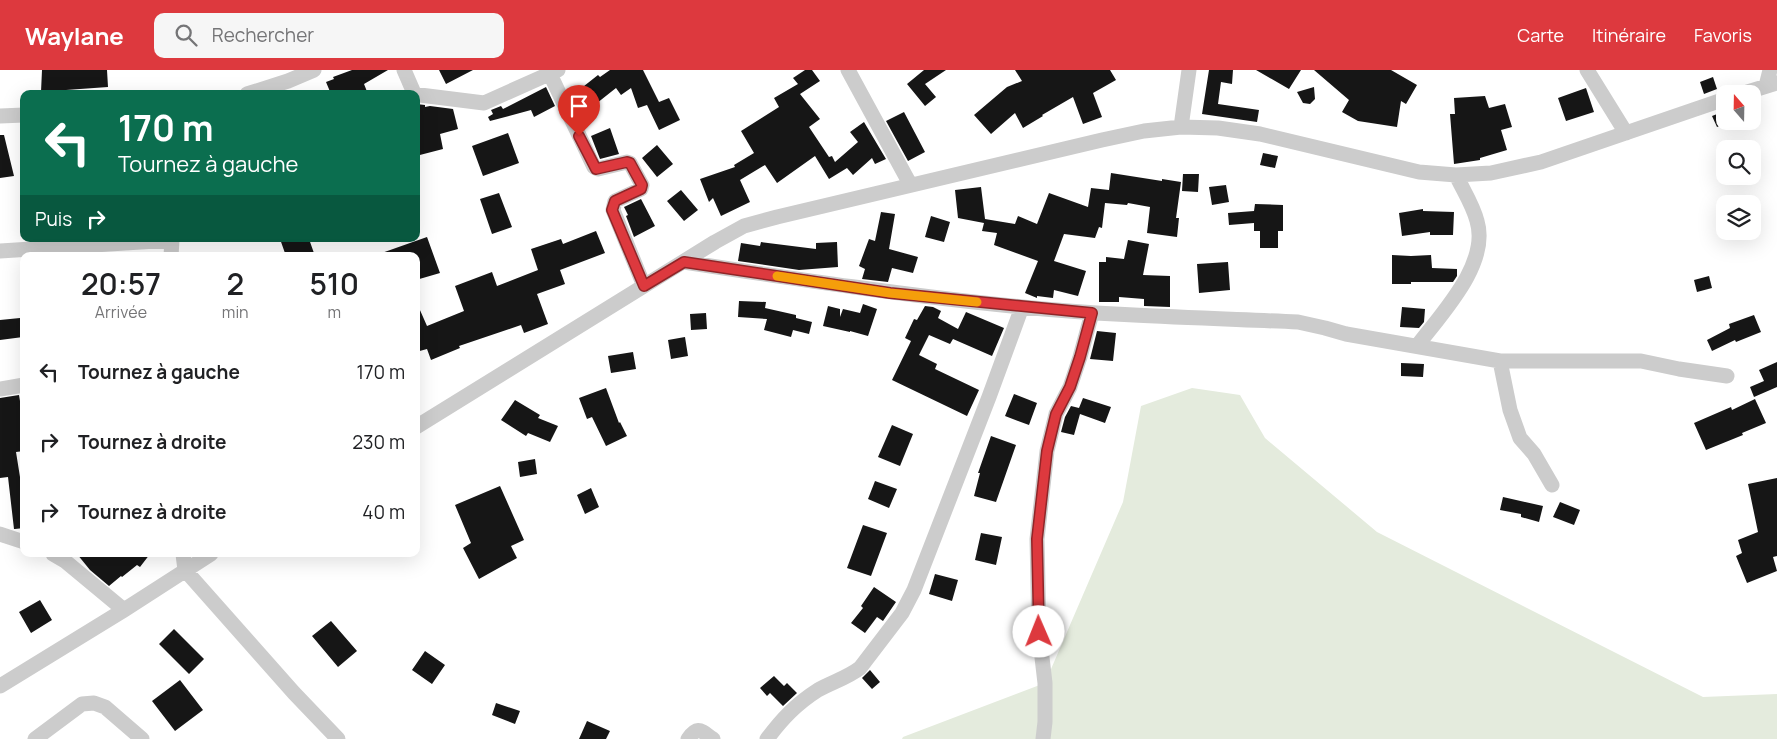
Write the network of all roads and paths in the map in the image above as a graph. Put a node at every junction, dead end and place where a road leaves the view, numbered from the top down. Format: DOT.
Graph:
graph roads {
  1 [pos="314,70"];
  2 [pos="404,70"];
  3 [pos="848,70"];
  4 [pos="1189,70"];
  5 [pos="1587,70"];
  6 [pos="1770,70"];
  7 [pos="554,72"];
  8 [pos="1771,85"];
  9 [pos="261,90"];
  10 [pos="412,90"];
  11 [pos="420,94"];
  12 [pos="1716,102"];
  13 [pos="20,115"];
  14 [pos="0,116"];
  15 [pos="1181,127"];
  16 [pos="1626,133"];
  17 [pos="1456,175"];
  18 [pos="910,184"];
  19 [pos="130,242"];
  20 [pos="0,251"];
  21 [pos="684,262"];
  22 [pos="644,286"];
  23 [pos="1022,307"];
  24 [pos="1092,313"];
  25 [pos="1417,346"];
  26 [pos="1500,361"];
  27 [pos="1727,376"];
  28 [pos="20,386"];
  29 [pos="0,389"];
  30 [pos="420,425"];
  31 [pos="1552,486"];
  32 [pos="0,534"];
  33 [pos="20,541"];
  34 [pos="58,557"];
  35 [pos="184,557"];
  36 [pos="206,557"];
  37 [pos="185,570"];
  38 [pos="124,610"];
  39 [pos="0,686"];
  40 [pos="35,739"];
  41 [pos="142,739"];
  42 [pos="338,739"];
  43 [pos="688,739"];
  44 [pos="713,739"];
  45 [pos="767,739"];
  46 [pos="1043,739"];
  1 -- 9 [label="street"];
  2 -- 10 [label="street"];
  3 -- 18 [label="street"];
  4 -- 15 [label="street"];
  5 -- 16 [label="street"];
  6 -- 8 [label="street"];
  7 -- 11 [label="street"];
  7 -- 22 [label="street"];
  12 -- 16 [label="street"];
  13 -- 14 [label="street"];
  15 -- 17 [label="street"];
  15 -- 18 [label="street"];
  16 -- 17 [label="street"];
  17 -- 25 [label="street"];
  18 -- 21 [label="street"];
  19 -- 20 [label="street"];
  21 -- 22 [label="street"];
  21 -- 23 [label="street"];
  22 -- 30 [label="street"];
  23 -- 24 [label="street"];
  23 -- 45 [label="street"];
  24 -- 25 [label="street"];
  24 -- 46 [label="street"];
  25 -- 26 [label="street"];
  26 -- 27 [label="street"];
  26 -- 31 [label="street"];
  28 -- 29 [label="street"];
  32 -- 33 [label="street"];
  34 -- 38 [label="street"];
  35 -- 37 [label="street"];
  36 -- 37 [label="street"];
  37 -- 38 [label="street"];
  37 -- 42 [label="street"];
  38 -- 39 [label="street"];
  40 -- 41 [label="street"];
  43 -- 44 [label="street"];
}
